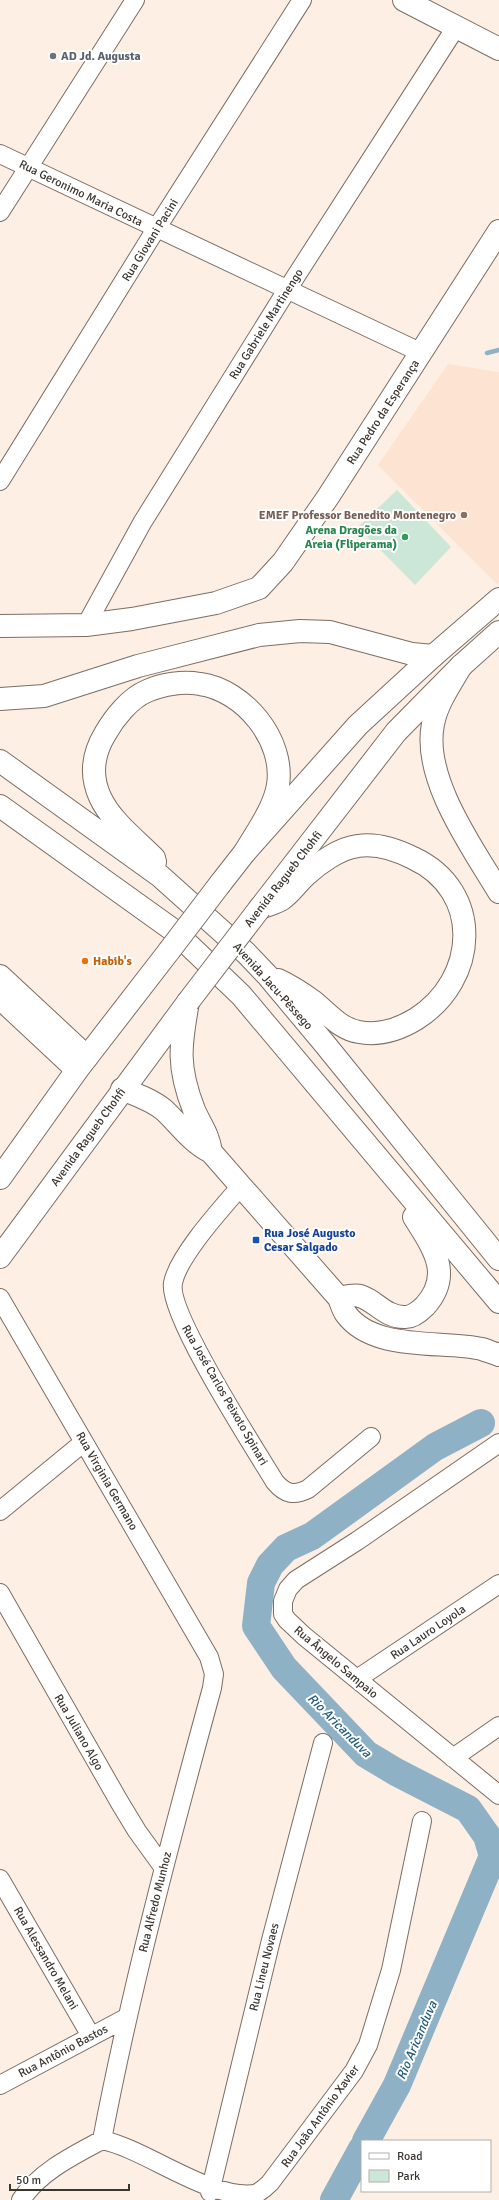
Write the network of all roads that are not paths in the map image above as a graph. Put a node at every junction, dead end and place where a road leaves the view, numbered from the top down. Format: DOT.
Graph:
graph roads {
  1 [pos="136,0"];
  2 [pos="302,0"];
  3 [pos="404,0"];
  4 [pos="456,27"];
  5 [pos="499,49"];
  6 [pos="0,154"];
  7 [pos="28,167"];
  8 [pos="0,212"];
  9 [pos="156,229"];
  10 [pos="499,231"];
  11 [pos="287,290"];
  12 [pos="422,353"];
  13 [pos="0,481"];
  14 [pos="499,599"];
  15 [pos="86,625"];
  16 [pos="0,626"];
  17 [pos="499,632"];
  18 [pos="433,656"];
  19 [pos="460,666"];
  20 [pos="0,699"];
  21 [pos="0,761"];
  22 [pos="0,806"];
  23 [pos="245,852"];
  24 [pos="160,876"];
  25 [pos="499,892"];
  26 [pos="260,908"];
  27 [pos="0,976"];
  28 [pos="268,976"];
  29 [pos="0,998"];
  30 [pos="188,1002"];
  31 [pos="82,1064"];
  32 [pos="122,1089"];
  33 [pos="211,1152"];
  34 [pos="0,1178"];
  35 [pos="241,1186"];
  36 [pos="407,1191"];
  37 [pos="0,1257"];
  38 [pos="499,1259"];
  39 [pos="0,1298"];
  40 [pos="338,1298"];
  41 [pos="499,1302"];
  42 [pos="499,1355"];
  43 [pos="371,1437"];
  44 [pos="84,1442"];
  45 [pos="499,1443"];
  46 [pos="0,1511"];
  47 [pos="499,1584"];
  48 [pos="0,1593"];
  49 [pos="212,1666"];
  50 [pos="357,1679"];
  51 [pos="499,1726"];
  52 [pos="323,1743"];
  53 [pos="453,1758"];
  54 [pos="499,1795"];
  55 [pos="422,1821"];
  56 [pos="163,1867"];
  57 [pos="0,1880"];
  58 [pos="126,2018"];
  59 [pos="91,2036"];
  60 [pos="0,2085"];
  61 [pos="102,2140"];
  62 [pos="210,2192"];
  63 [pos="21,2200"];
  1 -- 7 [label="street"];
  2 -- 9 [label="street, Rua Giovani Pacini"];
  3 -- 4 [label="main road"];
  4 -- 5 [label="main road"];
  4 -- 11 [label="street, Rua Gabriele Martinengo"];
  6 -- 7 [label="street, Rua Geronimo Maria Costa"];
  7 -- 8 [label="street"];
  7 -- 9 [label="street, Rua Geronimo Maria Costa"];
  9 -- 11 [label="street, Rua Geronimo Maria Costa"];
  9 -- 13 [label="street, Rua Giovani Pacini"];
  10 -- 12 [label="main road, Rua Pedro da Esperança"];
  11 -- 12 [label="street, Rua Geronimo Maria Costa"];
  11 -- 15 [label="street, Rua Gabriele Martinengo"];
  12 -- 15 [label="main road, Rua Pedro da Esperança"];
  14 -- 18 [label="main road"];
  15 -- 16 [label="main road"];
  17 -- 19 [label="main road, Avenida Ragueb Chohfi"];
  18 -- 20 [label="main road"];
  18 -- 23 [label="main road"];
  19 -- 25 [label="main road"];
  19 -- 26 [label="main road, Avenida Ragueb Chohfi"];
  21 -- 24 [label="main road, Avenida Jacu-Pêssego"];
  22 -- 36 [label="main road"];
  23 -- 24 [label="main road"];
  23 -- 31 [label="main road, bridge"];
  24 -- 28 [label="main road, Avenida Jacu-Pêssego"];
  26 -- 28 [label="main road"];
  26 -- 30 [label="main road, Avenida Ragueb Chohfi, bridge"];
  27 -- 31 [label="main road"];
  28 -- 38 [label="main road, Avenida Jacu-Pêssego"];
  29 -- 31 [label="main road"];
  30 -- 32 [label="main road, Avenida Ragueb Chohfi"];
  30 -- 33 [label="main road"];
  31 -- 34 [label="main road"];
  32 -- 33 [label="main road"];
  32 -- 37 [label="main road, Avenida Ragueb Chohfi"];
  33 -- 35 [label="main road"];
  35 -- 40 [label="main road"];
  35 -- 43 [label="street, Rua José Carlos Peixoto Spinari"];
  36 -- 40 [label="main road"];
  36 -- 41 [label="main road"];
  39 -- 44 [label="street, Rua Virginia Germano"];
  40 -- 42 [label="main road"];
  44 -- 46 [label="street"];
  44 -- 49 [label="street, Rua Virginia Germano"];
  45 -- 50 [label="street, Rua Ângelo Sampaio"];
  47 -- 50 [label="street, Rua Lauro Loyola"];
  48 -- 56 [label="street, Rua Juliano Algo"];
  49 -- 56 [label="street, Rua Alfredo Munhoz"];
  50 -- 53 [label="street, Rua Ângelo Sampaio"];
  51 -- 53 [label="street"];
  52 -- 62 [label="street, Rua Lineu Novaes"];
  53 -- 54 [label="street, Rua Ângelo Sampaio"];
  55 -- 62 [label="street, Rua João Antônio Xavier"];
  56 -- 58 [label="street, Rua Alfredo Munhoz"];
  57 -- 59 [label="street, Rua Alessandro Melani"];
  58 -- 59 [label="street, Rua Antônio Bastos"];
  58 -- 61 [label="street, Rua Alfredo Munhoz"];
  59 -- 60 [label="street, Rua Antônio Bastos"];
  61 -- 62 [label="street, Rua João Antônio Xavier"];
  61 -- 63 [label="street"];
}
